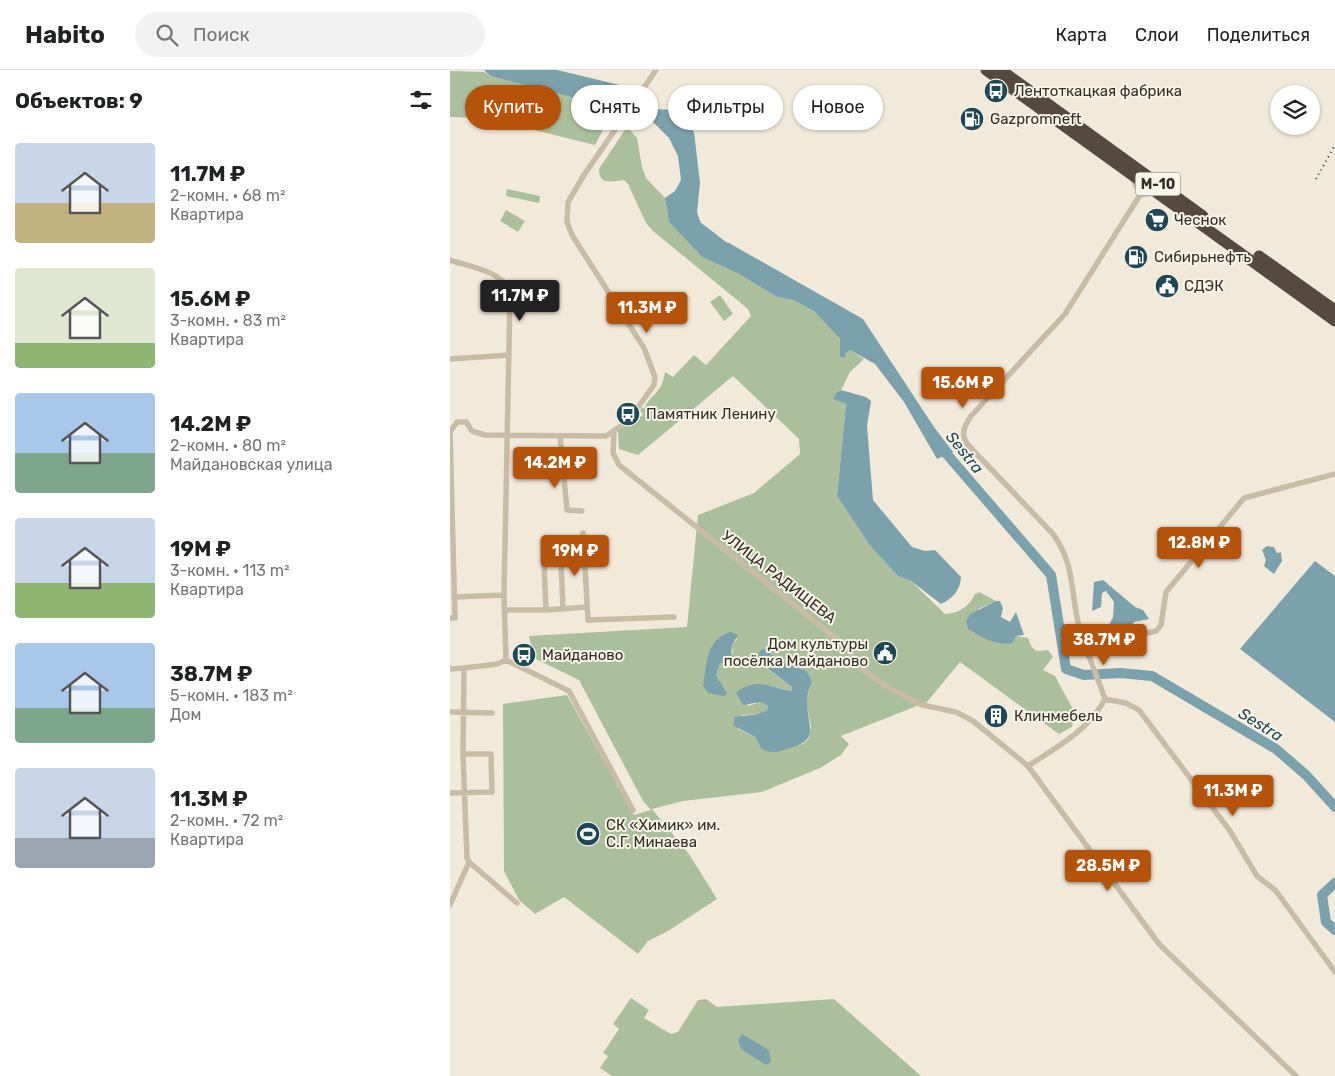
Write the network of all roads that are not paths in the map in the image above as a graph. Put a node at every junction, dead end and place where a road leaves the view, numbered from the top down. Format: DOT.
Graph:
graph roads {
  1 [pos="656,70"];
  2 [pos="986,70"];
  3 [pos="1000,70"];
  4 [pos="1129,174"];
  5 [pos="1158,194"];
  6 [pos="1140,195"];
  7 [pos="450,260"];
  8 [pos="1335,310"];
  9 [pos="1335,321"];
  10 [pos="509,355"];
  11 [pos="450,359"];
  12 [pos="614,432"];
  13 [pos="506,435"];
  14 [pos="560,436"];
  15 [pos="1335,474"];
  16 [pos="582,511"];
  17 [pos="583,533"];
  18 [pos="504,595"];
  19 [pos="454,597"];
  20 [pos="587,608"];
  21 [pos="563,609"];
  22 [pos="504,610"];
  23 [pos="546,610"];
  24 [pos="674,617"];
  25 [pos="450,618"];
  26 [pos="1083,637"];
  27 [pos="506,660"];
  28 [pos="464,668"];
  29 [pos="450,669"];
  30 [pos="1104,699"];
  31 [pos="450,712"];
  32 [pos="464,712"];
  33 [pos="492,713"];
  34 [pos="463,754"];
  35 [pos="1028,766"];
  36 [pos="450,792"];
  37 [pos="465,792"];
  38 [pos="633,810"];
  39 [pos="469,862"];
  40 [pos="517,903"];
  41 [pos="450,905"];
  42 [pos="1335,972"];
  43 [pos="1296,1076"];
  1 -- 12 [label="street"];
  2 -- 4 [label="highway, М-10"];
  3 -- 8 [label="highway, М-10"];
  4 -- 5 [label="highway, М-10"];
  4 -- 6 [label="street"];
  5 -- 6 [label="street"];
  5 -- 9 [label="highway, М-10"];
  6 -- 26 [label="street"];
  7 -- 10 [label="street"];
  10 -- 11 [label="street"];
  10 -- 13 [label="street"];
  12 -- 14 [label="street"];
  12 -- 35 [label="street, УЛИЦА РАДИЩЕВА"];
  13 -- 14 [label="street"];
  13 -- 18 [label="street"];
  13 -- 19 [label="street"];
  14 -- 16 [label="street"];
  15 -- 26 [label="street"];
  17 -- 20 [label="street"];
  18 -- 19 [label="street"];
  18 -- 22 [label="street"];
  19 -- 25 [label="street"];
  20 -- 21 [label="street"];
  20 -- 24 [label="street"];
  21 -- 23 [label="street"];
  21 -- 23 [label="street"];
  22 -- 23 [label="street"];
  22 -- 27 [label="street"];
  26 -- 30 [label="street"];
  27 -- 28 [label="street"];
  27 -- 38 [label="street"];
  28 -- 29 [label="street"];
  28 -- 32 [label="street"];
  30 -- 35 [label="street"];
  30 -- 42 [label="street"];
  31 -- 32 [label="street"];
  32 -- 33 [label="street"];
  32 -- 34 [label="street"];
  34 -- 37 [label="street"];
  34 -- 37 [label="street"];
  35 -- 43 [label="street, УЛИЦА РАДИЩЕВА"];
  36 -- 37 [label="street"];
  37 -- 39 [label="street"];
  39 -- 40 [label="street"];
  39 -- 41 [label="street"];
}
